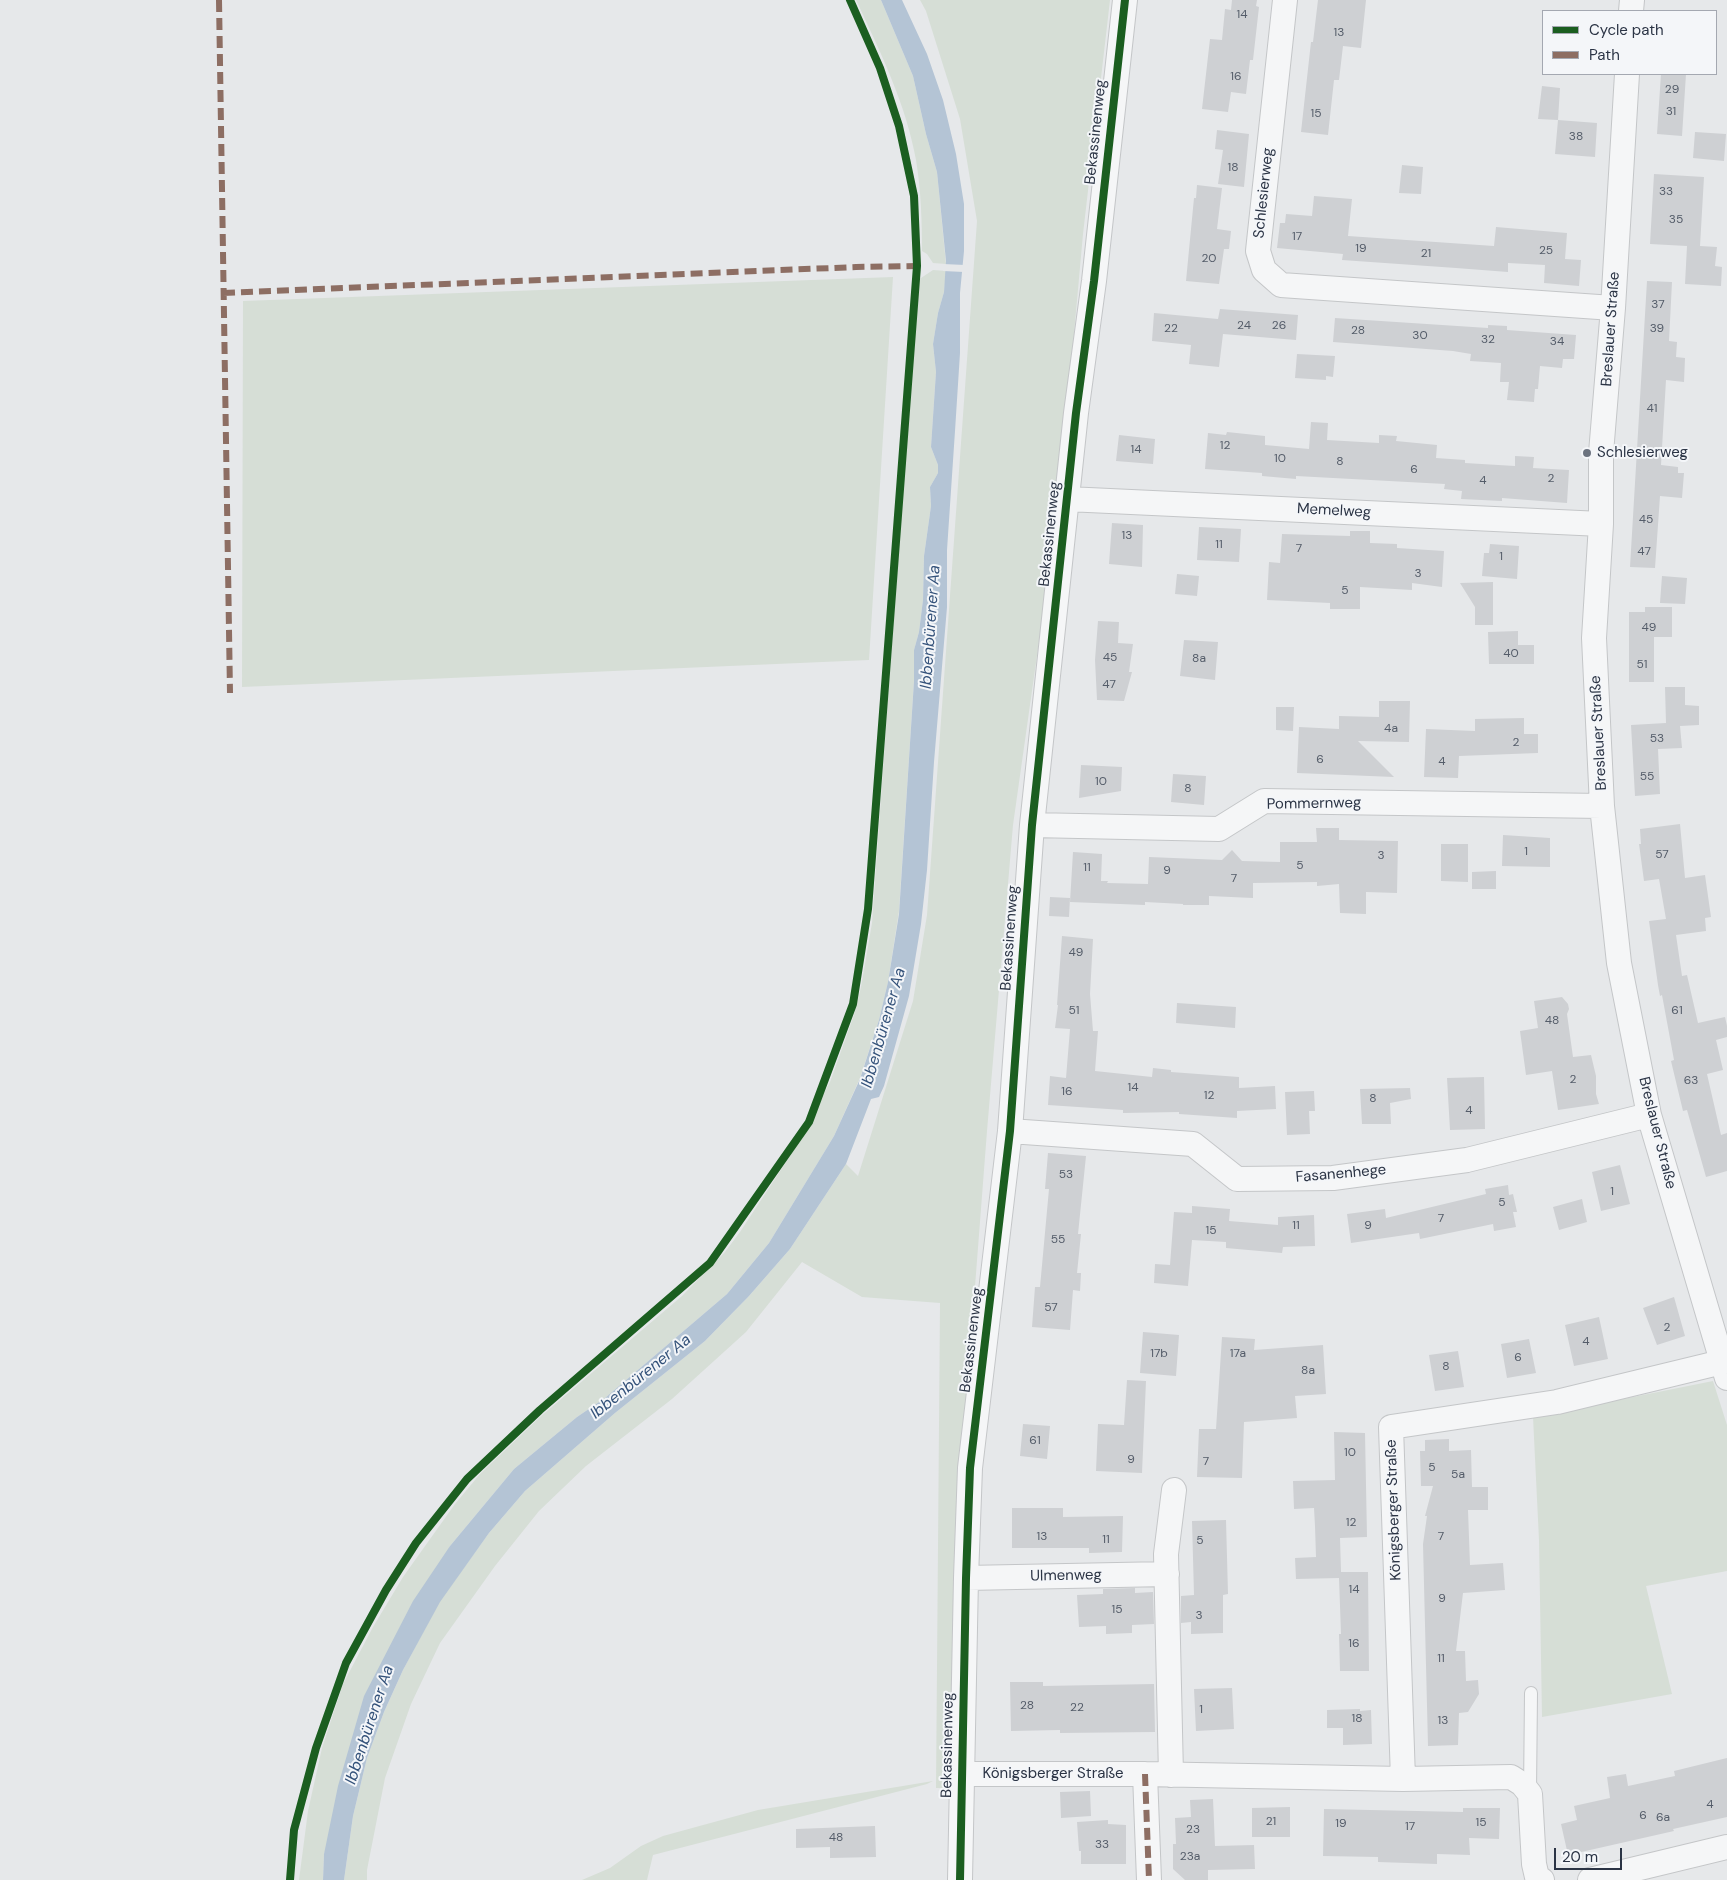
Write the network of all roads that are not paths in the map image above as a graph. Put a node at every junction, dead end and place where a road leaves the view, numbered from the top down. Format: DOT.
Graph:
graph roads {
  1 [pos="1125,0"];
  2 [pos="1285,0"];
  3 [pos="1627,75"];
  4 [pos="1613,308"];
  5 [pos="1067,499"];
  6 [pos="1601,524"];
  7 [pos="1602,806"];
  8 [pos="1032,825"];
  9 [pos="1649,1115"];
  10 [pos="1010,1131"];
  11 [pos="1724,1370"];
  12 [pos="1174,1490"];
  13 [pos="1166,1574"];
  14 [pos="966,1578"];
  15 [pos="1530,1693"];
  16 [pos="961,1774"];
  17 [pos="1145,1774"];
  18 [pos="1171,1774"];
  19 [pos="1403,1779"];
  20 [pos="1530,1794"];
  21 [pos="1727,1847"];
  22 [pos="960,1880"];
  23 [pos="1150,1880"];
  24 [pos="1542,1880"];
  25 [pos="1590,1880"];
  1 -- 5 [label="street, Bekassinenweg"];
  2 -- 4 [label="street, Schlesierweg"];
  3 -- 4 [label="street, Breslauer Straße"];
  4 -- 6 [label="street, Breslauer Straße"];
  5 -- 6 [label="street, Memelweg"];
  5 -- 8 [label="street, Bekassinenweg"];
  6 -- 7 [label="street, Breslauer Straße"];
  7 -- 8 [label="street, Pommernweg"];
  7 -- 9 [label="street, Breslauer Straße"];
  8 -- 10 [label="street, Bekassinenweg"];
  9 -- 10 [label="street, Fasanenhege"];
  9 -- 11 [label="street, Breslauer Straße"];
  10 -- 14 [label="street, Bekassinenweg"];
  11 -- 19 [label="street, Königsberger Straße"];
  12 -- 13 [label="street"];
  13 -- 14 [label="street, Ulmenweg"];
  13 -- 18 [label="street"];
  14 -- 16 [label="street, Bekassinenweg"];
  15 -- 20 [label="lane"];
  16 -- 17 [label="street, Königsberger Straße"];
  16 -- 22 [label="street, Bekassinenweg"];
  17 -- 18 [label="street, Königsberger Straße"];
  17 -- 23 [label="street, Königsberger Straße"];
  18 -- 19 [label="street, Königsberger Straße"];
  19 -- 20 [label="street, Königsberger Straße"];
  20 -- 24 [label="street"];
  21 -- 25 [label="street"];
}
